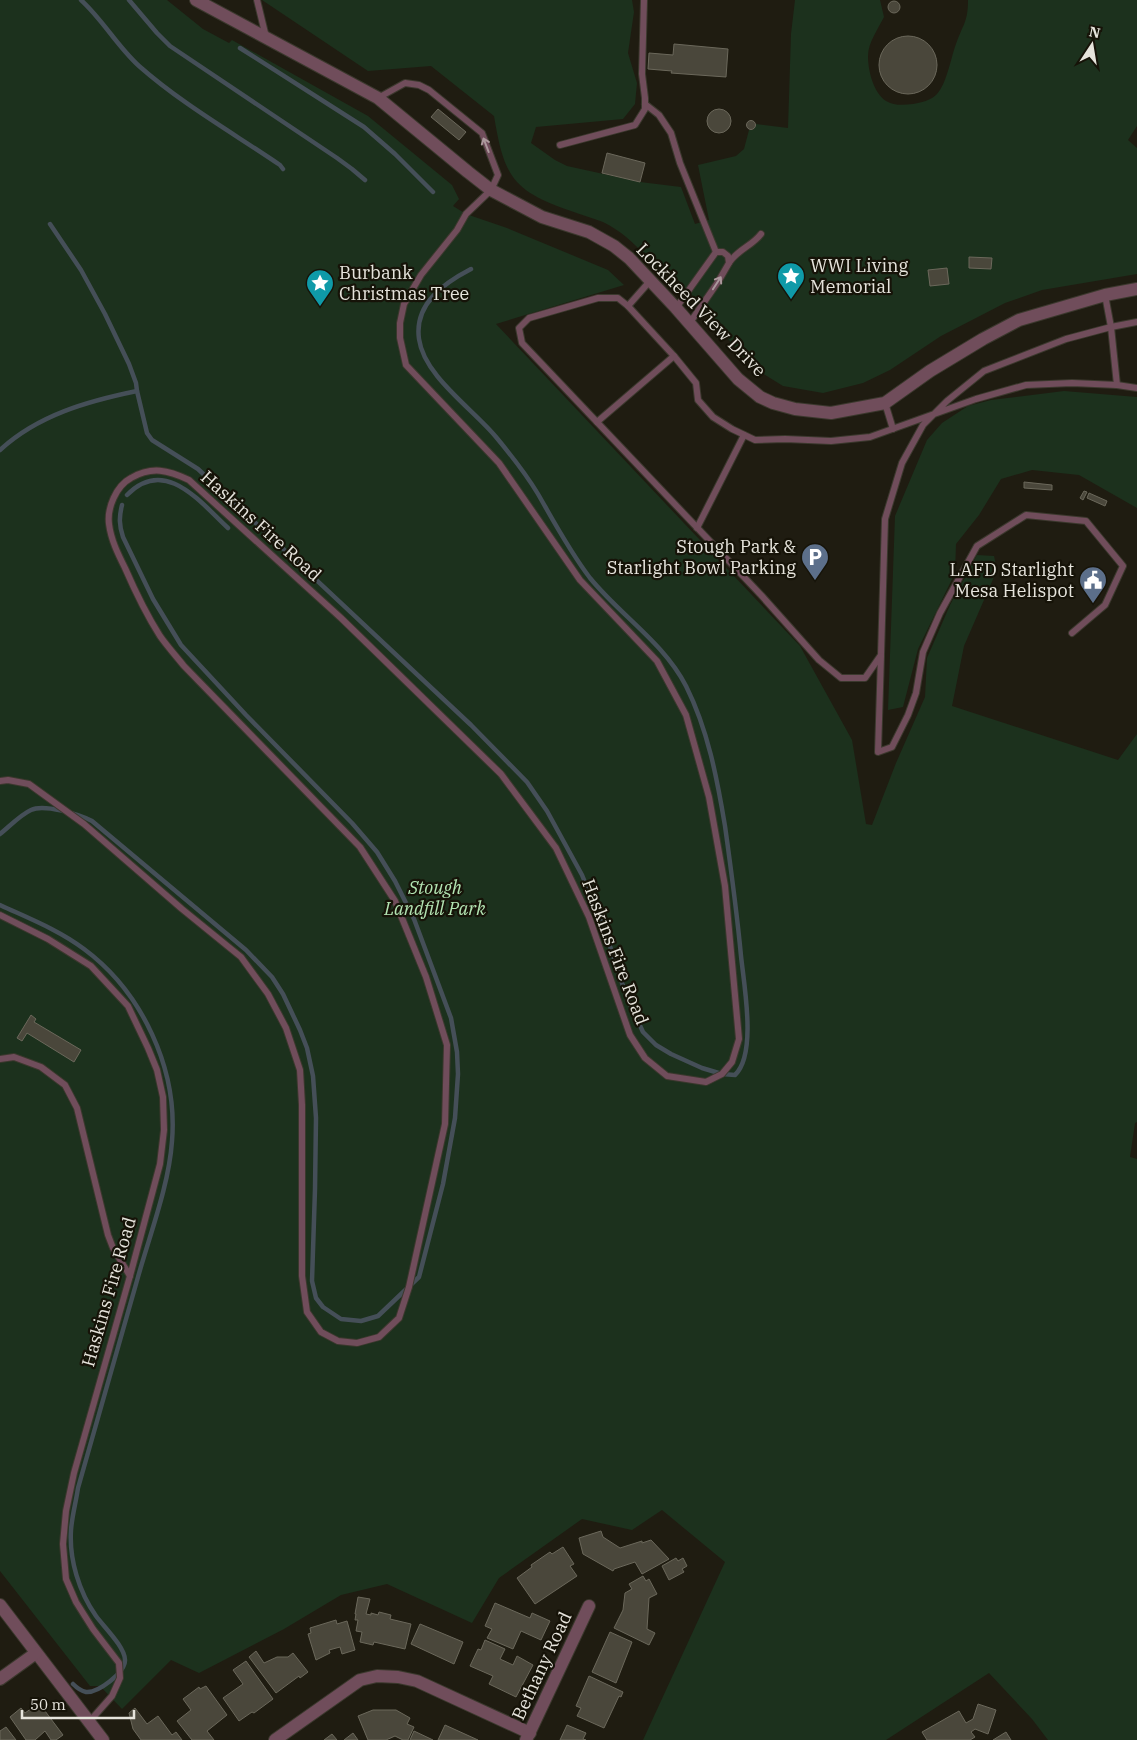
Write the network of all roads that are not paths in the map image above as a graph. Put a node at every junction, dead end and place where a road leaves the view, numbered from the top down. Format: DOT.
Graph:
graph roads {
  1 [pos="196,0"];
  2 [pos="257,0"];
  3 [pos="644,0"];
  4 [pos="267,38"];
  5 [pos="378,98"];
  6 [pos="645,104"];
  7 [pos="560,145"];
  8 [pos="491,190"];
  9 [pos="761,234"];
  10 [pos="716,252"];
  11 [pos="729,263"];
  12 [pos="650,281"];
  13 [pos="1137,289"];
  14 [pos="1105,295"];
  15 [pos="628,306"];
  16 [pos="676,308"];
  17 [pos="1137,322"];
  18 [pos="690,324"];
  19 [pos="1111,326"];
  20 [pos="674,356"];
  21 [pos="1116,385"];
  22 [pos="1137,388"];
  23 [pos="886,403"];
  24 [pos="935,413"];
  25 [pos="597,422"];
  26 [pos="893,429"];
  27 [pos="744,435"];
  28 [pos="697,528"];
  29 [pos="1072,633"];
  30 [pos="881,655"];
  31 [pos="0,781"];
  32 [pos="0,915"];
  33 [pos="0,1060"];
  34 [pos="130,1276"];
  35 [pos="0,1605"];
  36 [pos="589,1606"];
  37 [pos="36,1653"];
  38 [pos="0,1679"];
  39 [pos="89,1722"];
  40 [pos="528,1736"];
  41 [pos="103,1740"];
  42 [pos="275,1740"];
  1 -- 4 [label="street, Lockheed View Drive"];
  2 -- 4 [label="lane"];
  3 -- 6 [label="lane"];
  4 -- 5 [label="street, Lockheed View Drive"];
  5 -- 8 [label="street, Lockheed View Drive"];
  8 -- 5 [label="lane, one-way"];
  6 -- 7 [label="lane"];
  6 -- 10 [label="lane"];
  8 -- 12 [label="street, Lockheed View Drive"];
  8 -- 31 [label="lane, Haskins Fire Road"];
  9 -- 11 [label="lane"];
  10 -- 11 [label="lane"];
  10 -- 16 [label="lane"];
  18 -- 11 [label="lane, one-way"];
  12 -- 15 [label="lane"];
  12 -- 16 [label="street, Lockheed View Drive"];
  13 -- 14 [label="street, Lockheed View Drive"];
  14 -- 19 [label="lane"];
  14 -- 23 [label="street, Lockheed View Drive"];
  15 -- 20 [label="lane"];
  15 -- 25 [label="lane"];
  16 -- 18 [label="street, Lockheed View Drive"];
  17 -- 19 [label="lane"];
  18 -- 23 [label="street, Lockheed View Drive"];
  19 -- 21 [label="lane"];
  19 -- 24 [label="lane"];
  20 -- 25 [label="lane"];
  20 -- 27 [label="lane"];
  21 -- 22 [label="lane"];
  21 -- 24 [label="lane"];
  23 -- 26 [label="lane"];
  24 -- 26 [label="lane"];
  24 -- 30 [label="lane"];
  25 -- 28 [label="lane"];
  26 -- 27 [label="lane"];
  27 -- 28 [label="lane"];
  28 -- 30 [label="lane"];
  29 -- 30 [label="lane"];
  32 -- 34 [label="lane, Haskins Fire Road"];
  33 -- 34 [label="lane"];
  34 -- 39 [label="lane, Haskins Fire Road"];
  35 -- 37 [label="street"];
  36 -- 40 [label="street, Bethany Road"];
  37 -- 38 [label="street"];
  37 -- 39 [label="street"];
  39 -- 41 [label="street"];
  40 -- 42 [label="street"];
}
